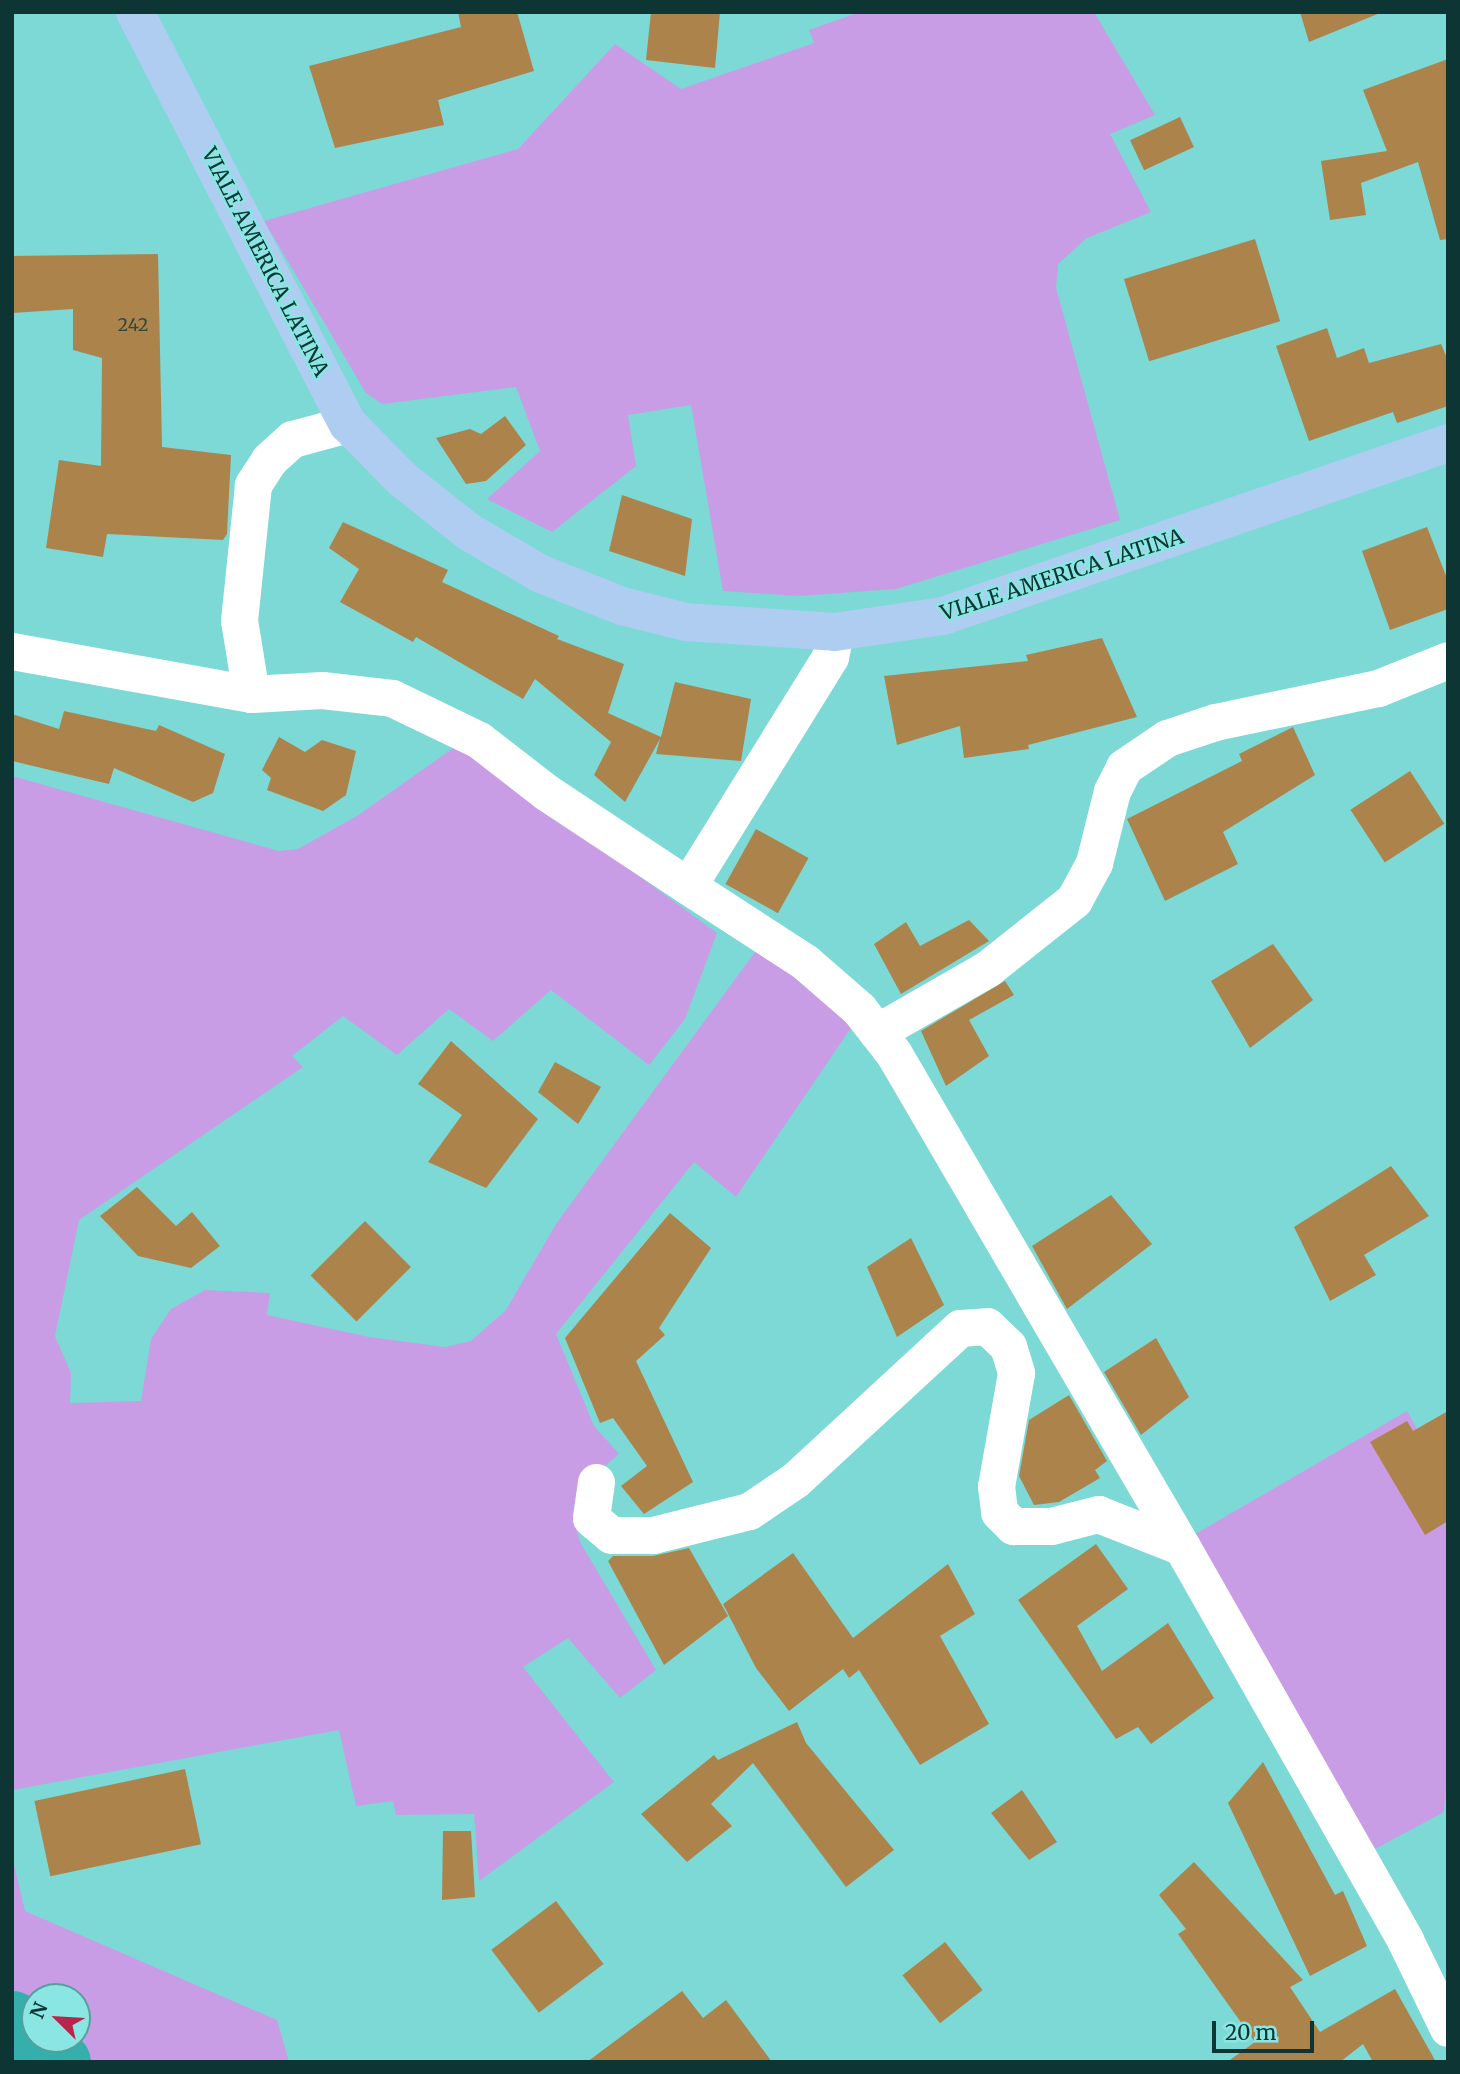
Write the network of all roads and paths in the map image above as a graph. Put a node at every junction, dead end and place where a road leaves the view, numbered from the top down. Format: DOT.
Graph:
graph roads {
  1 [pos="135,12"];
  2 [pos="348,424"];
  3 [pos="1448,443"];
  4 [pos="835,632"];
  5 [pos="12,652"];
  6 [pos="1448,660"];
  7 [pos="251,694"];
  8 [pos="688,886"];
  9 [pos="877,1032"];
  10 [pos="596,1482"];
  11 [pos="1182,1547"];
  12 [pos="1448,2028"];
  1 -- 2 [label="main road, VIALE AMERICA LATINA"];
  2 -- 4 [label="main road, VIALE AMERICA LATINA"];
  2 -- 7 [label="street"];
  3 -- 4 [label="main road, VIALE AMERICA LATINA"];
  4 -- 8 [label="street"];
  5 -- 7 [label="street"];
  6 -- 9 [label="street"];
  7 -- 8 [label="street"];
  8 -- 9 [label="street"];
  9 -- 11 [label="street"];
  10 -- 11 [label="street"];
  11 -- 12 [label="street"];
}
